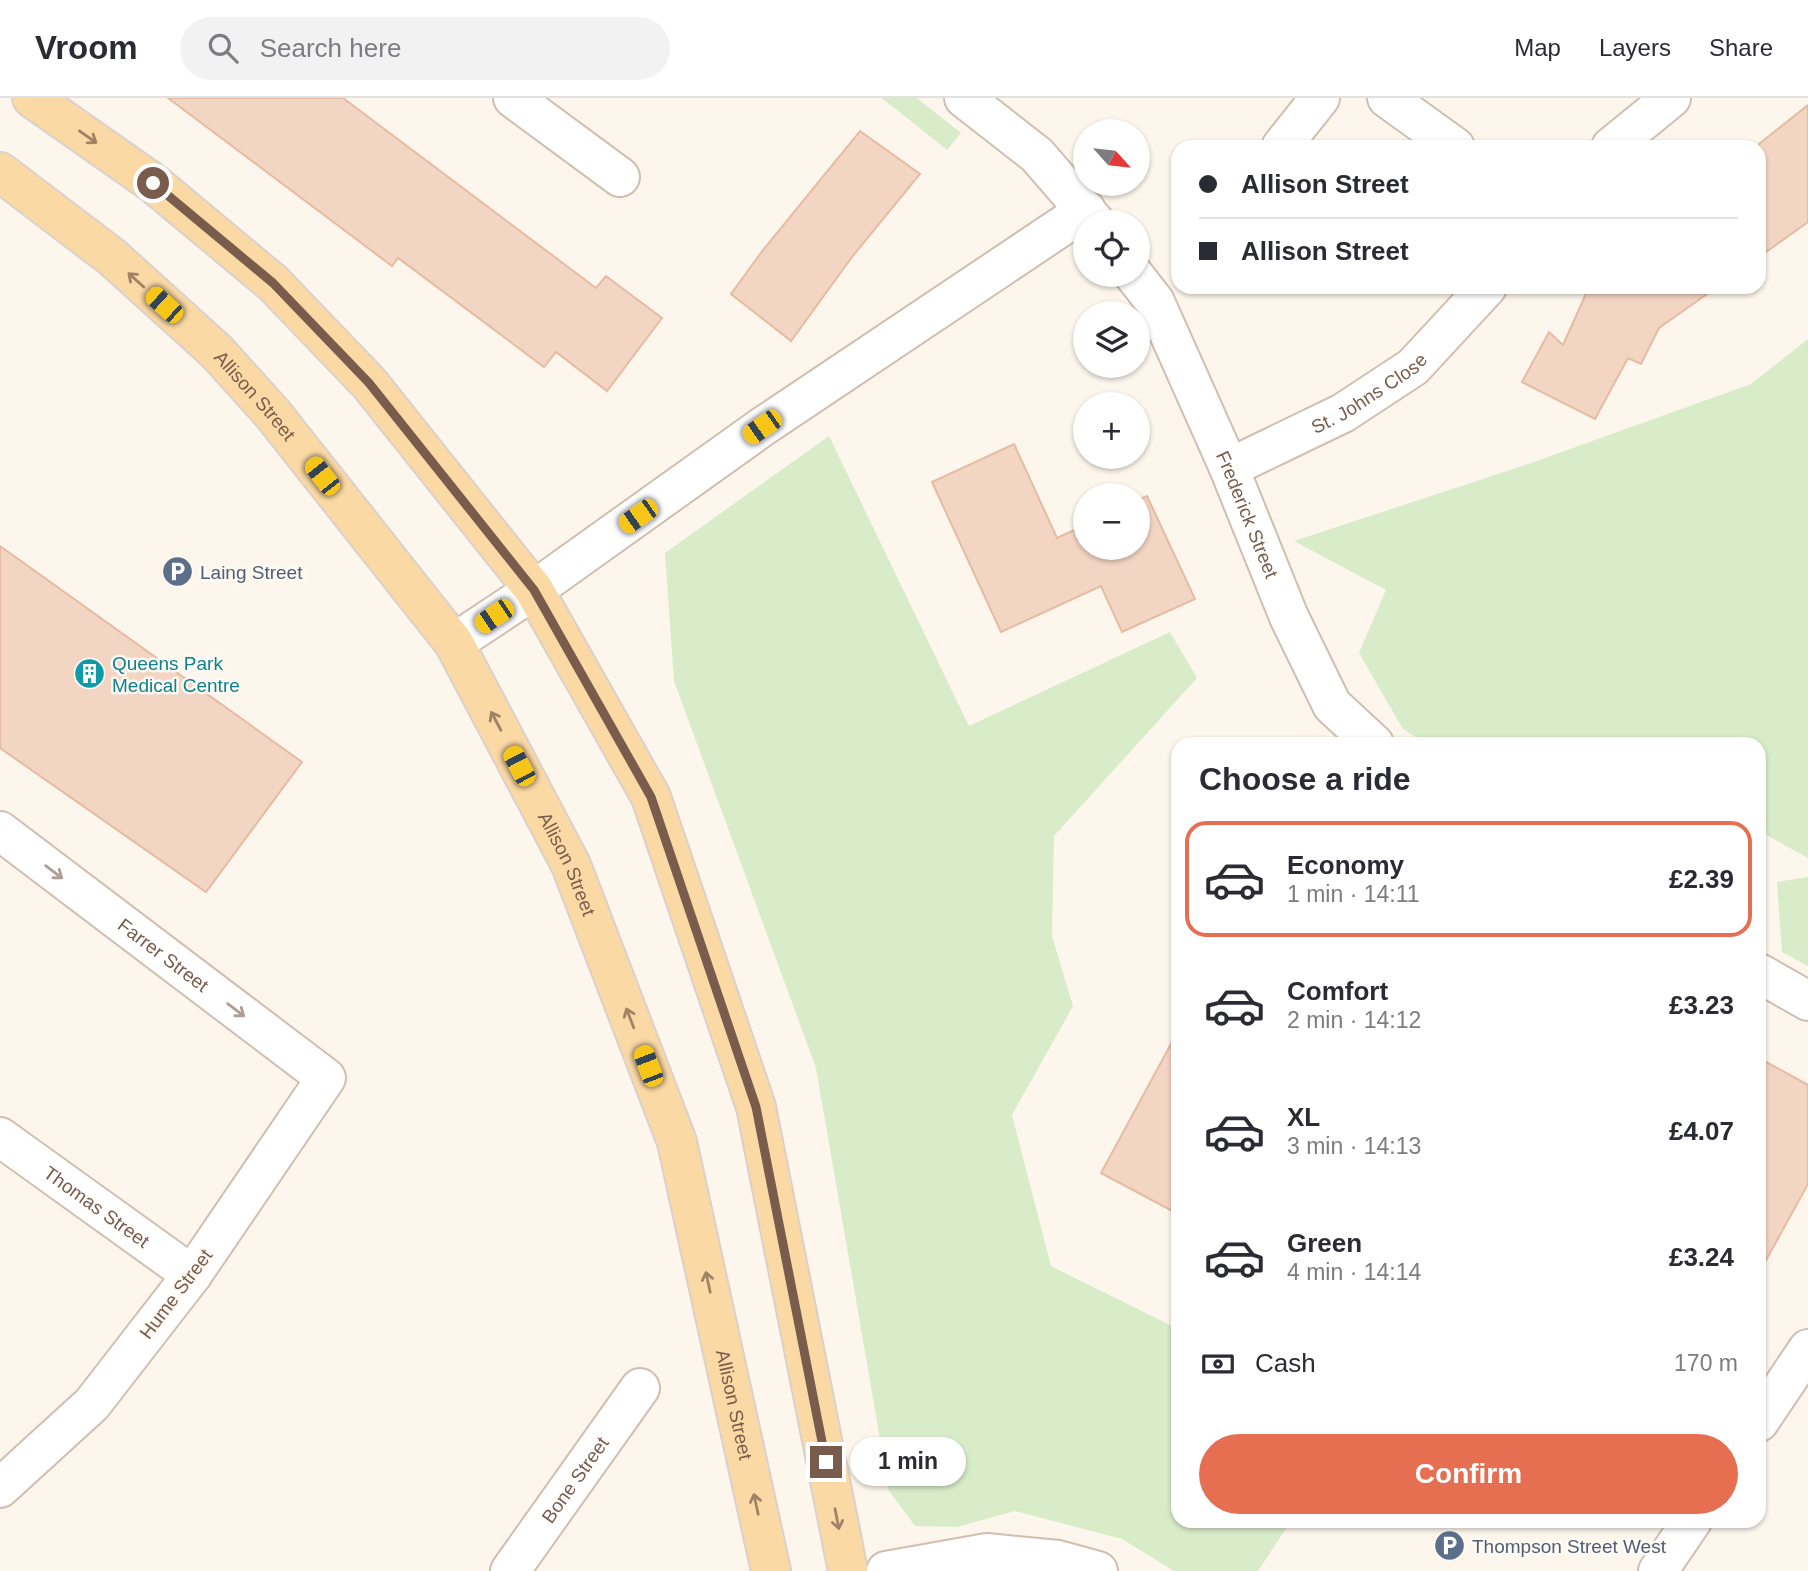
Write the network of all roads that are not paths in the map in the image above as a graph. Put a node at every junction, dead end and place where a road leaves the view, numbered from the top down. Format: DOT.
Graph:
graph roads {
  1 [pos="32,98"];
  2 [pos="513,98"];
  3 [pos="964,98"];
  4 [pos="1320,98"];
  5 [pos="1387,98"];
  6 [pos="1671,98"];
  7 [pos="1287,140"];
  8 [pos="1445,140"];
  9 [pos="1620,140"];
  10 [pos="0,173"];
  11 [pos="620,177"];
  12 [pos="1086,210"];
  13 [pos="1073,228"];
  14 [pos="1143,287"];
  15 [pos="1481,294"];
  16 [pos="1229,468"];
  17 [pos="534,590"];
  18 [pos="454,643"];
  19 [pos="1358,737"];
  20 [pos="0,831"];
  21 [pos="1766,977"];
  22 [pos="1808,1001"];
  23 [pos="326,1078"];
  24 [pos="0,1138"];
  25 [pos="192,1275"];
  26 [pos="1808,1349"];
  27 [pos="640,1388"];
  28 [pos="1766,1412"];
  29 [pos="0,1488"];
  30 [pos="1687,1528"];
  31 [pos="510,1571"];
  32 [pos="771,1571"];
  33 [pos="848,1571"];
  34 [pos="886,1571"];
  35 [pos="1098,1571"];
  36 [pos="1658,1571"];
  1 -- 17 [label="main road, one-way"];
  2 -- 11 [label="street"];
  3 -- 12 [label="street"];
  4 -- 7 [label="street"];
  5 -- 8 [label="street"];
  6 -- 9 [label="street"];
  18 -- 10 [label="main road, Allison Street, one-way"];
  13 -- 17 [label="street"];
  14 -- 16 [label="street, Frederick Street"];
  15 -- 16 [label="street, St. Johns Close"];
  16 -- 19 [label="street, Frederick Street"];
  17 -- 18 [label="street"];
  17 -- 33 [label="main road, one-way"];
  32 -- 18 [label="main road, Allison Street, one-way"];
  20 -- 23 [label="street, Farrer Street, one-way"];
  21 -- 22 [label="street"];
  23 -- 25 [label="street, Hume Street"];
  24 -- 25 [label="street, Thomas Street"];
  25 -- 29 [label="street, Hume Street"];
  26 -- 28 [label="street"];
  27 -- 31 [label="street, Bone Street"];
  30 -- 36 [label="street"];
  34 -- 35 [label="street"];
}
